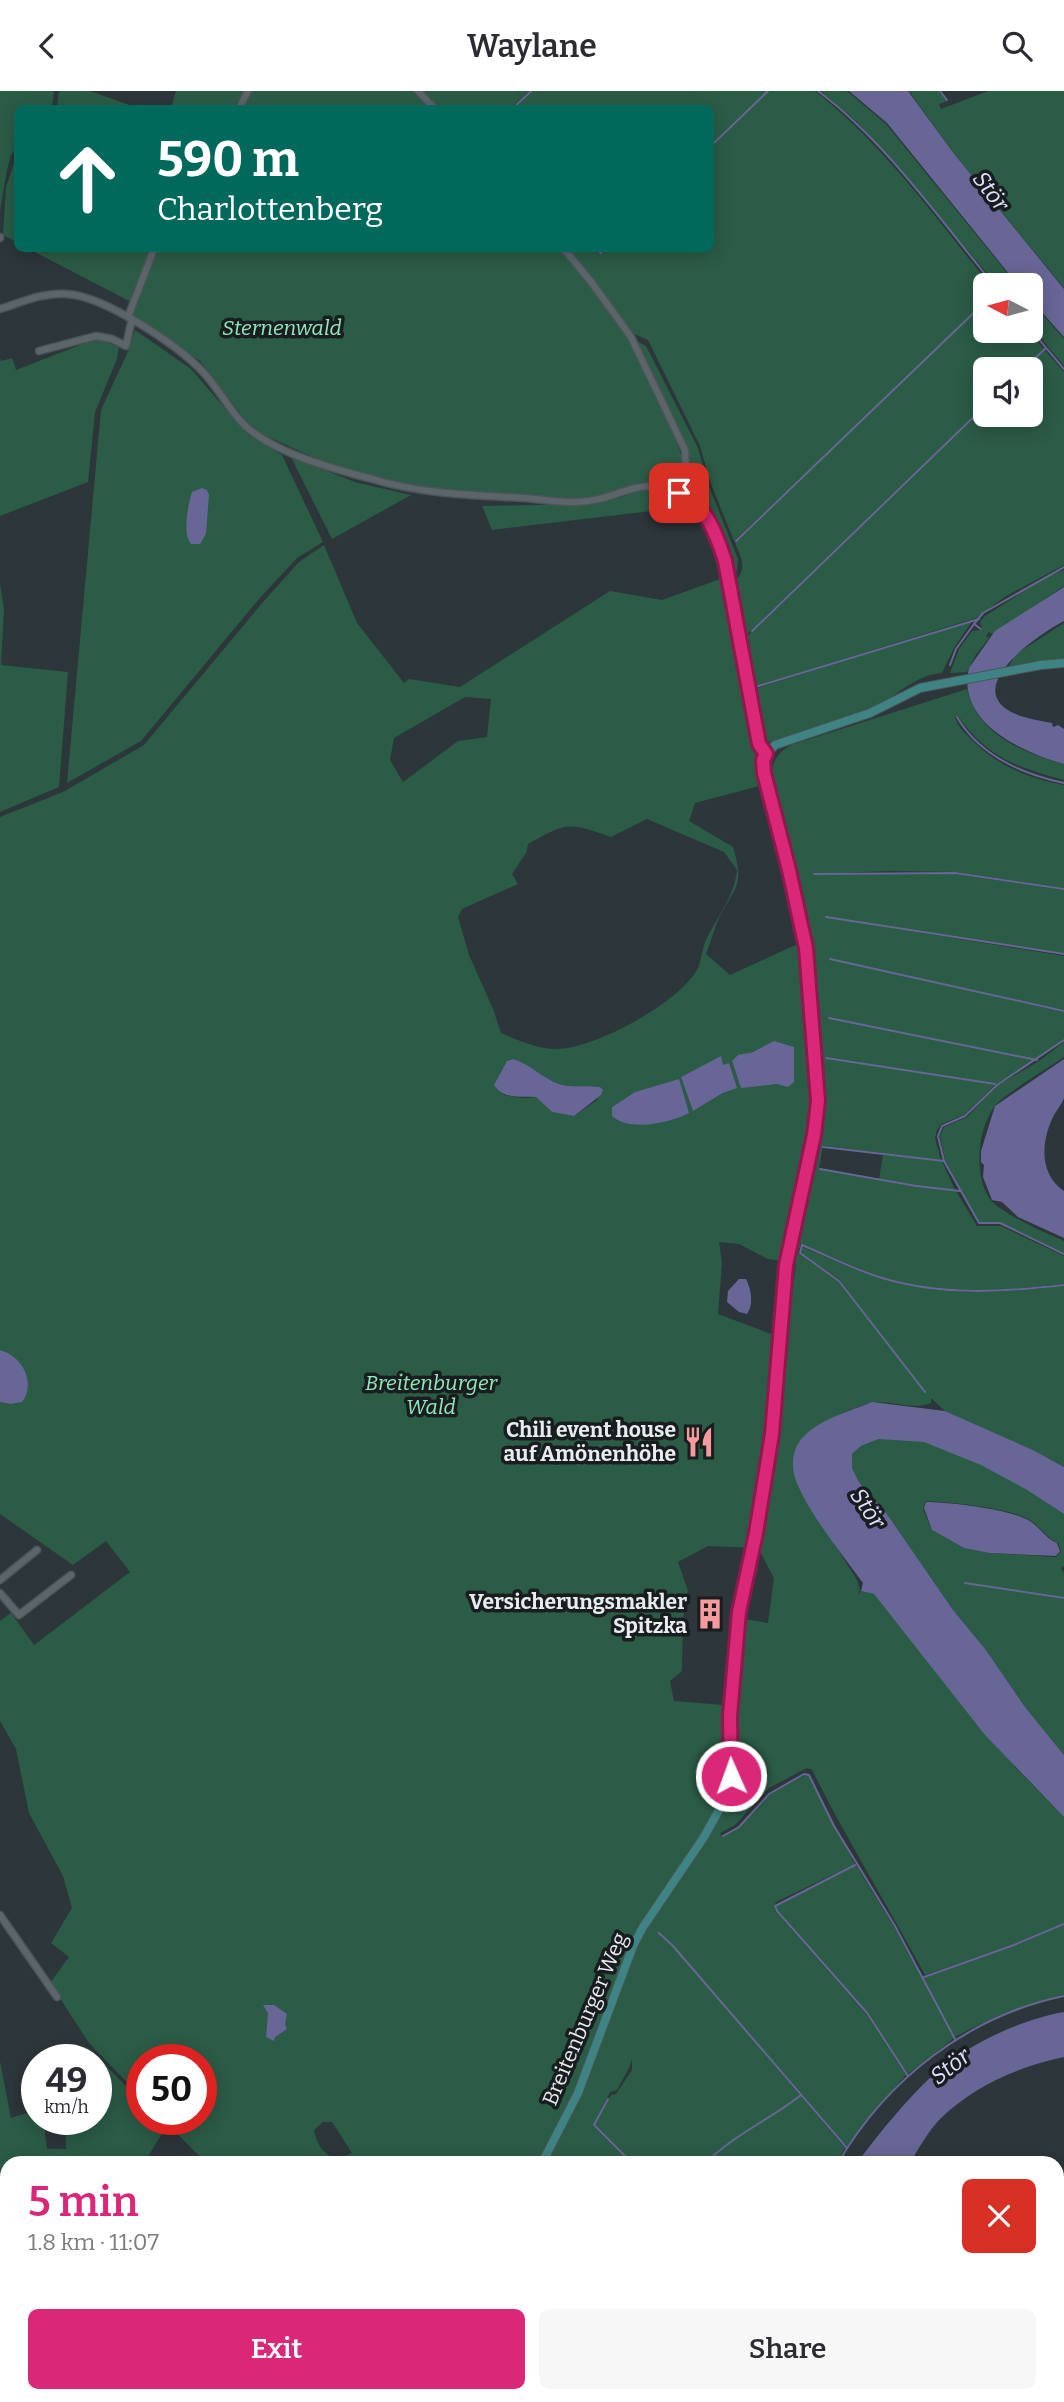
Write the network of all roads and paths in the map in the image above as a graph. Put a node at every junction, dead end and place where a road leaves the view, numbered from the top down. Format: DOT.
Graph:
graph roads {
  1 [pos="418,91"];
  2 [pos="431,105"];
  3 [pos="153,252"];
  4 [pos="566,252"];
  5 [pos="0,309"];
  6 [pos="130,318"];
  7 [pos="39,351"];
  8 [pos="677,493"];
  9 [pos="1064,663"];
  10 [pos="766,754"];
  11 [pos="37,1550"];
  12 [pos="71,1575"];
  13 [pos="0,1580"];
  14 [pos="0,1593"];
  15 [pos="0,1916"];
  16 [pos="57,1997"];
  17 [pos="546,2156"];
  1 -- 2 [label="street"];
  3 -- 6 [label="street"];
  4 -- 8 [label="street"];
  5 -- 6 [label="street"];
  6 -- 7 [label="street"];
  6 -- 8 [label="street"];
  8 -- 10 [label="street"];
  9 -- 10 [label="main road"];
  10 -- 17 [label="main road, Breitenburger Weg"];
  11 -- 13 [label="street"];
  12 -- 14 [label="street"];
  15 -- 16 [label="street"];
}
